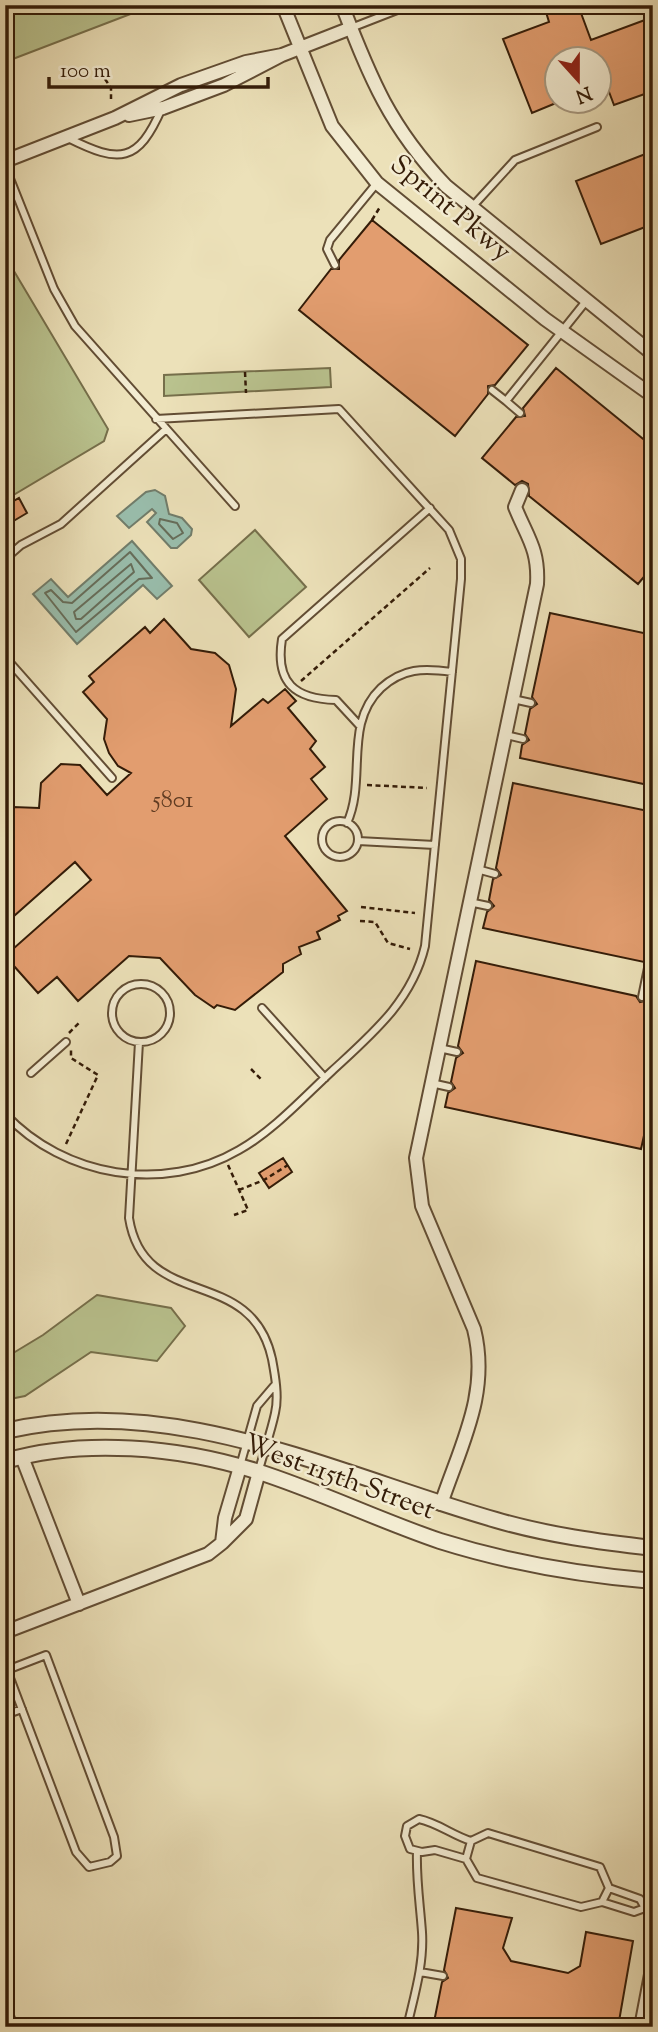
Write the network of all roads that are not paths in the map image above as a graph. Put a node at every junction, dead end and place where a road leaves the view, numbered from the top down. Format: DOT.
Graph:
graph roads {
  1 [pos="283,5"];
  2 [pos="342,5"];
  3 [pos="410,5"];
  4 [pos="351,28"];
  5 [pos="299,48"];
  6 [pos="282,55"];
  7 [pos="163,108"];
  8 [pos="115,118"];
  9 [pos="597,127"];
  10 [pos="67,137"];
  11 [pos="5,164"];
  12 [pos="377,183"];
  13 [pos="472,207"];
  14 [pos="335,265"];
  15 [pos="586,300"];
  16 [pos="561,332"];
  17 [pos="653,354"];
  18 [pos="492,390"];
  19 [pos="653,396"];
  20 [pos="506,401"];
  21 [pos="520,413"];
  22 [pos="156,419"];
  23 [pos="166,430"];
  24 [pos="522,490"];
  25 [pos="235,506"];
  26 [pos="430,508"];
  27 [pos="5,559"];
  28 [pos="5,657"];
  29 [pos="452,672"];
  30 [pos="513,699"];
  31 [pos="531,703"];
  32 [pos="360,726"];
  33 [pos="506,735"];
  34 [pos="523,739"];
  35 [pos="112,778"];
  36 [pos="347,823"];
  37 [pos="358,841"];
  38 [pos="435,845"];
  39 [pos="477,869"];
  40 [pos="495,874"];
  41 [pos="469,902"];
  42 [pos="488,906"];
  43 [pos="649,963"];
  44 [pos="649,981"];
  45 [pos="642,997"];
  46 [pos="262,1008"];
  47 [pos="139,1042"];
  48 [pos="68,1043"];
  49 [pos="439,1048"];
  50 [pos="457,1052"];
  51 [pos="31,1073"];
  52 [pos="325,1078"];
  53 [pos="431,1083"];
  54 [pos="450,1087"];
  55 [pos="5,1114"];
  56 [pos="132,1174"];
  57 [pos="274,1386"];
  58 [pos="5,1431"];
  59 [pos="247,1440"];
  60 [pos="266,1446"];
  61 [pos="22,1457"];
  62 [pos="5,1461"];
  63 [pos="240,1467"];
  64 [pos="258,1472"];
  65 [pos="441,1504"];
  66 [pos="222,1543"];
  67 [pos="653,1548"];
  68 [pos="653,1581"];
  69 [pos="79,1604"];
  70 [pos="5,1632"];
  71 [pos="6,1669"];
  72 [pos="22,1709"];
  73 [pos="5,1715"];
  74 [pos="471,1841"];
  75 [pos="417,1851"];
  76 [pos="466,1859"];
  77 [pos="609,1888"];
  78 [pos="602,1902"];
  79 [pos="649,1909"];
  80 [pos="653,1964"];
  81 [pos="421,1972"];
  82 [pos="443,1976"];
  83 [pos="5,2011"];
  84 [pos="408,2023"];
  85 [pos="11,2027"];
  86 [pos="642,2027"];
  1 -- 5 [label="street, Sprint Pkwy"];
  2 -- 4 [label="street, Sprint Pkwy"];
  3 -- 4 [label="lane"];
  4 -- 5 [label="street"];
  4 -- 13 [label="street, Sprint Pkwy"];
  5 -- 6 [label="street"];
  5 -- 12 [label="street, Sprint Pkwy"];
  6 -- 7 [label="street"];
  6 -- 8 [label="street"];
  7 -- 8 [label="street"];
  7 -- 10 [label="lane"];
  8 -- 10 [label="street"];
  9 -- 13 [label="lane"];
  10 -- 11 [label="street"];
  11 -- 22 [label="lane"];
  12 -- 14 [label="lane"];
  12 -- 16 [label="street, Sprint Pkwy"];
  13 -- 15 [label="street, Sprint Pkwy"];
  15 -- 16 [label="lane"];
  15 -- 17 [label="street, Sprint Pkwy"];
  16 -- 19 [label="street, Sprint Pkwy"];
  16 -- 20 [label="lane"];
  18 -- 20 [label="lane"];
  20 -- 21 [label="lane"];
  22 -- 23 [label="lane"];
  22 -- 26 [label="lane"];
  23 -- 25 [label="lane"];
  23 -- 27 [label="lane"];
  24 -- 30 [label="street"];
  26 -- 29 [label="lane"];
  26 -- 32 [label="lane"];
  28 -- 35 [label="lane"];
  29 -- 32 [label="lane"];
  29 -- 38 [label="lane"];
  30 -- 31 [label="lane"];
  30 -- 33 [label="street"];
  32 -- 36 [label="lane"];
  33 -- 34 [label="lane"];
  33 -- 39 [label="street"];
  36 -- 37 [label="lane"];
  36 -- 37 [label="lane"];
  37 -- 38 [label="lane"];
  38 -- 52 [label="lane"];
  39 -- 40 [label="lane"];
  39 -- 41 [label="street"];
  41 -- 42 [label="lane"];
  41 -- 49 [label="street"];
  43 -- 44 [label="lane"];
  44 -- 45 [label="lane"];
  46 -- 52 [label="lane"];
  47 -- 47 [label="lane"];
  47 -- 56 [label="lane"];
  48 -- 51 [label="lane"];
  49 -- 50 [label="lane"];
  49 -- 53 [label="street"];
  52 -- 56 [label="lane"];
  53 -- 54 [label="lane"];
  53 -- 65 [label="street"];
  55 -- 56 [label="lane"];
  56 -- 57 [label="lane"];
  57 -- 59 [label="lane"];
  57 -- 60 [label="lane"];
  58 -- 59 [label="street, West 115th Street"];
  59 -- 60 [label="street, West 115th Street"];
  59 -- 63 [label="lane"];
  60 -- 64 [label="lane"];
  60 -- 65 [label="street, West 115th Street"];
  61 -- 62 [label="street, West 115th Street"];
  61 -- 63 [label="street, West 115th Street"];
  61 -- 69 [label="street"];
  63 -- 64 [label="street, West 115th Street"];
  63 -- 66 [label="street"];
  64 -- 66 [label="street"];
  64 -- 68 [label="street, West 115th Street"];
  65 -- 67 [label="street, West 115th Street"];
  66 -- 69 [label="street"];
  69 -- 70 [label="street"];
  71 -- 72 [label="lane"];
  71 -- 72 [label="lane"];
  72 -- 73 [label="lane"];
  74 -- 75 [label="lane"];
  74 -- 76 [label="lane"];
  74 -- 77 [label="lane"];
  75 -- 76 [label="lane"];
  75 -- 81 [label="lane"];
  76 -- 78 [label="lane"];
  77 -- 78 [label="lane"];
  77 -- 79 [label="lane"];
  78 -- 79 [label="lane"];
  80 -- 86 [label="street"];
  81 -- 82 [label="lane"];
  81 -- 84 [label="lane"];
  83 -- 85 [label="street"];
}
